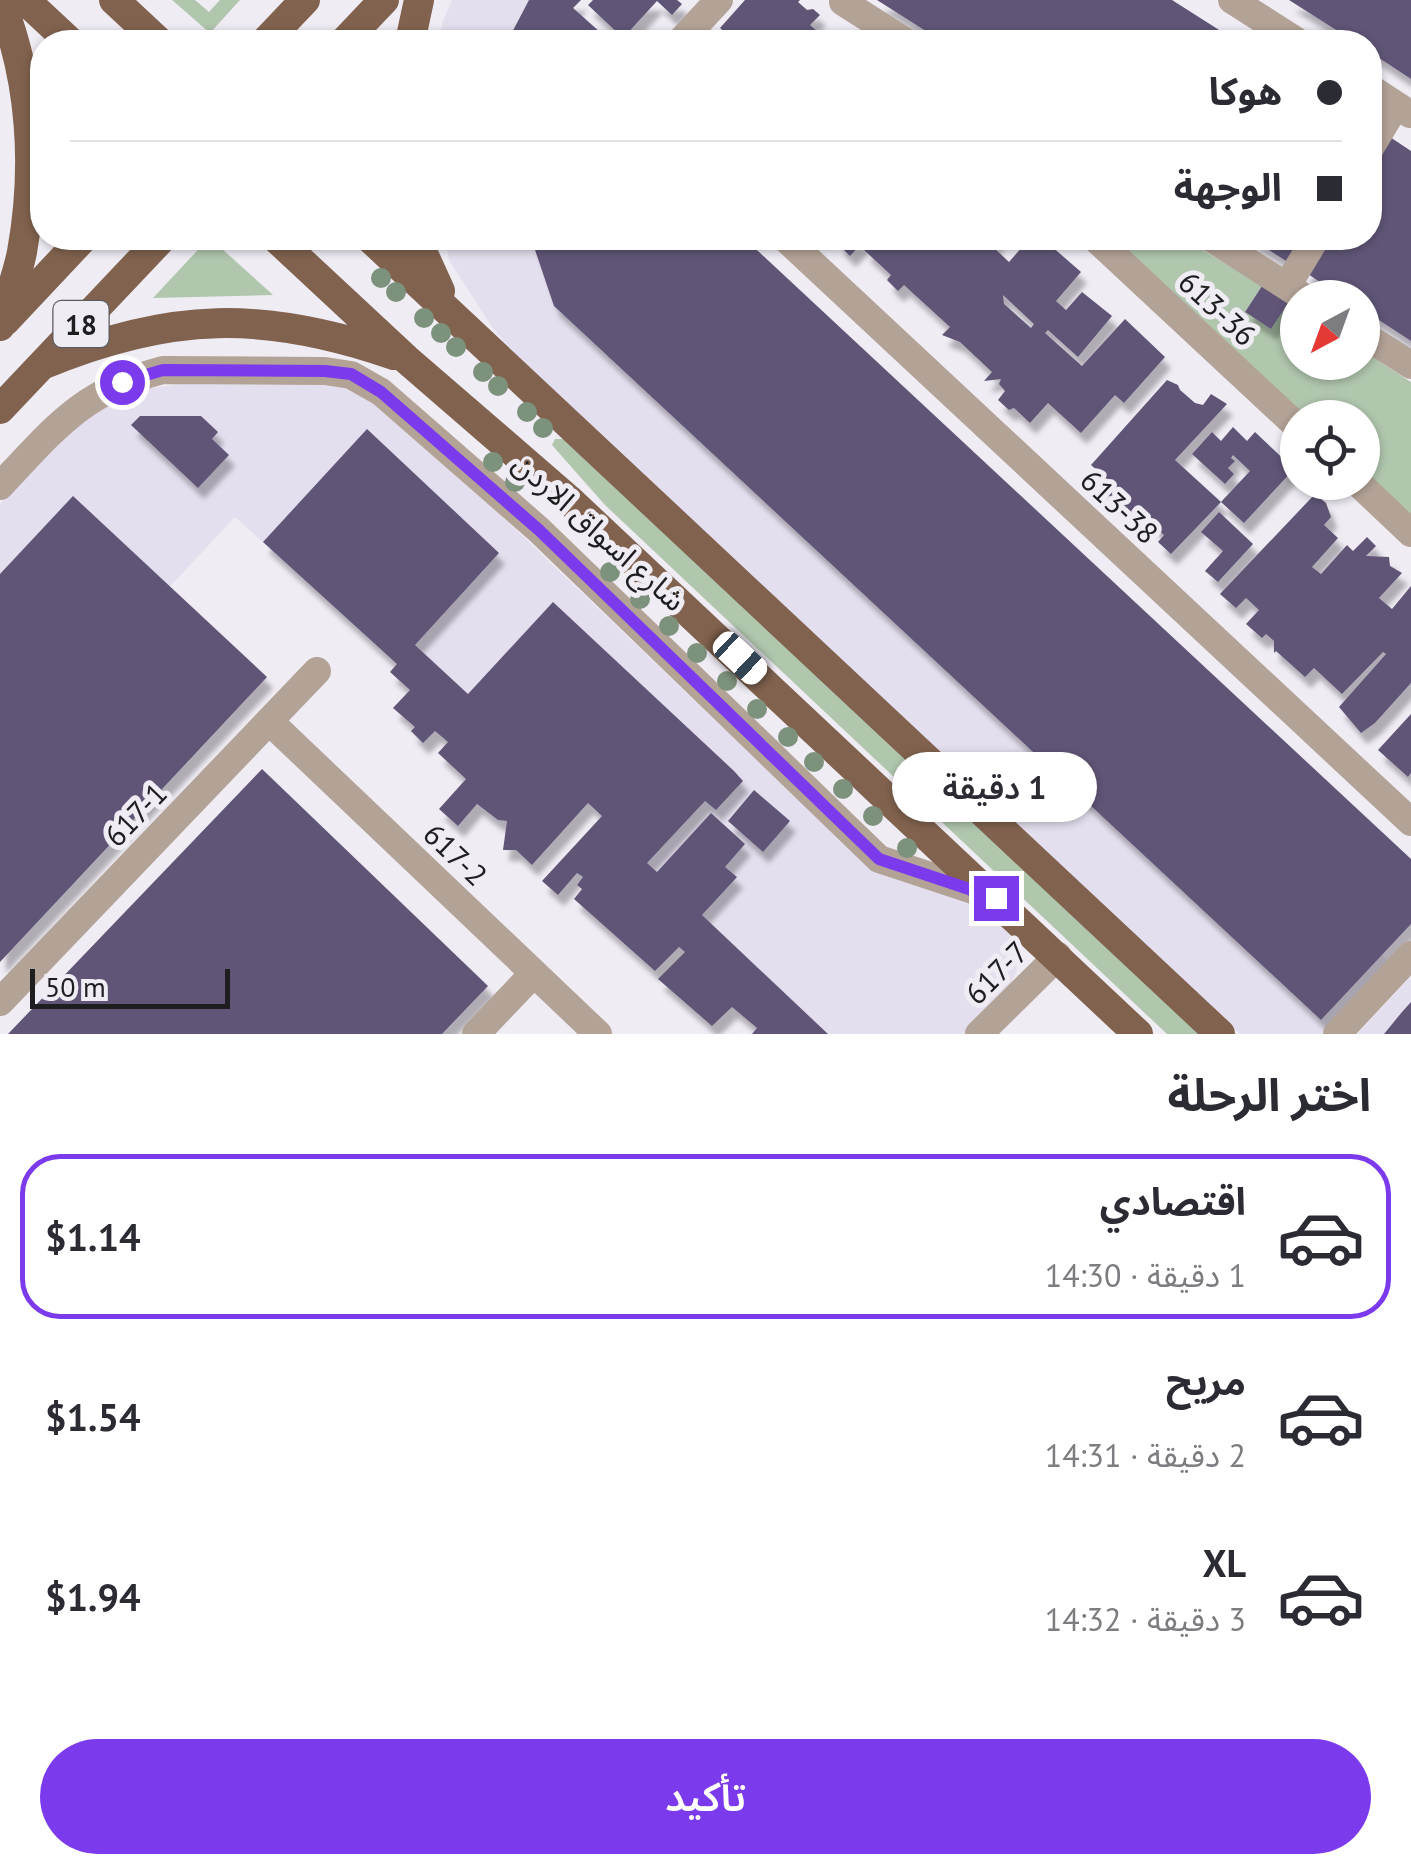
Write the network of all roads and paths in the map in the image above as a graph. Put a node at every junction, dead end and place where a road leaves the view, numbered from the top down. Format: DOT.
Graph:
graph roads {
  1 [pos="0,0"];
  2 [pos="25,0"];
  3 [pos="114,0"];
  4 [pos="304,0"];
  5 [pos="384,0"];
  6 [pos="419,0"];
  7 [pos="719,0"];
  8 [pos="1232,0"];
  9 [pos="842,1"];
  10 [pos="57,30"];
  11 [pos="146,30"];
  12 [pos="276,30"];
  13 [pos="355,30"];
  14 [pos="413,30"];
  15 [pos="691,30"];
  16 [pos="873,30"];
  17 [pos="887,30"];
  18 [pos="1279,30"];
  19 [pos="1382,96"];
  20 [pos="1403,110"];
  21 [pos="1382,134"];
  22 [pos="30,155"];
  23 [pos="30,188"];
  24 [pos="73,250"];
  25 [pos="151,250"];
  26 [pos="289,250"];
  27 [pos="383,250"];
  28 [pos="421,250"];
  29 [pos="797,250"];
  30 [pos="1108,250"];
  31 [pos="1230,250"];
  32 [pos="1312,250"];
  33 [pos="1300,280"];
  34 [pos="1280,282"];
  35 [pos="452,311"];
  36 [pos="0,326"];
  37 [pos="1380,346"];
  38 [pos="406,359"];
  39 [pos="42,365"];
  40 [pos="1411,366"];
  41 [pos="0,410"];
  42 [pos="1280,410"];
  43 [pos="0,486"];
  44 [pos="568,499"];
  45 [pos="1376,500"];
  46 [pos="539,530"];
  47 [pos="1411,533"];
  48 [pos="316,671"];
  49 [pos="269,720"];
  50 [pos="1411,822"];
  51 [pos="996,898"];
  52 [pos="1058,956"];
  53 [pos="1411,956"];
  54 [pos="534,973"];
  55 [pos="0,1002"];
  56 [pos="1118,1023"];
  57 [pos="476,1034"];
  58 [pos="598,1034"];
  59 [pos="979,1034"];
  60 [pos="1138,1034"];
  61 [pos="1220,1034"];
  62 [pos="1337,1034"];
  1 -- 22 [label="main road"];
  2 -- 10 [label="main road"];
  3 -- 11 [label="main road"];
  4 -- 12 [label="main road"];
  5 -- 13 [label="main road"];
  6 -- 14 [label="main road"];
  7 -- 15 [label="street"];
  8 -- 18 [label="street"];
  9 -- 16 [label="street"];
  9 -- 17 [label="street"];
  19 -- 20 [label="street"];
  20 -- 21 [label="street"];
  23 -- 36 [label="main road"];
  24 -- 36 [label="main road, 18"];
  25 -- 39 [label="main road, 18"];
  26 -- 38 [label="main road, شارع اسواق الاردن"];
  27 -- 35 [label="main road, شارع اسواق الاردن"];
  28 -- 35 [label="main road"];
  29 -- 50 [label="street, 613-38"];
  30 -- 42 [label="street, 613-36"];
  31 -- 34 [label="street"];
  32 -- 33 [label="street"];
  35 -- 61 [label="main road, شارع اسواق الاردن"];
  37 -- 40 [label="street"];
  38 -- 39 [label="main road"];
  38 -- 44 [label="main road, شارع اسواق الاردن"];
  39 -- 41 [label="main road, 18"];
  43 -- 46 [label="street"];
  44 -- 46 [label="street"];
  44 -- 51 [label="main road, شارع اسواق الاردن"];
  45 -- 47 [label="street"];
  46 -- 51 [label="street"];
  48 -- 49 [label="street, 617-1"];
  49 -- 54 [label="street, 617-2"];
  49 -- 55 [label="street, 617-1"];
  51 -- 52 [label="main road, شارع اسواق الاردن"];
  52 -- 56 [label="main road, شارع اسواق الاردن"];
  52 -- 59 [label="street, 617-7"];
  53 -- 62 [label="street"];
  54 -- 57 [label="street"];
  54 -- 58 [label="street, 617-2"];
  56 -- 60 [label="main road, شارع اسواق الاردن"];
}
